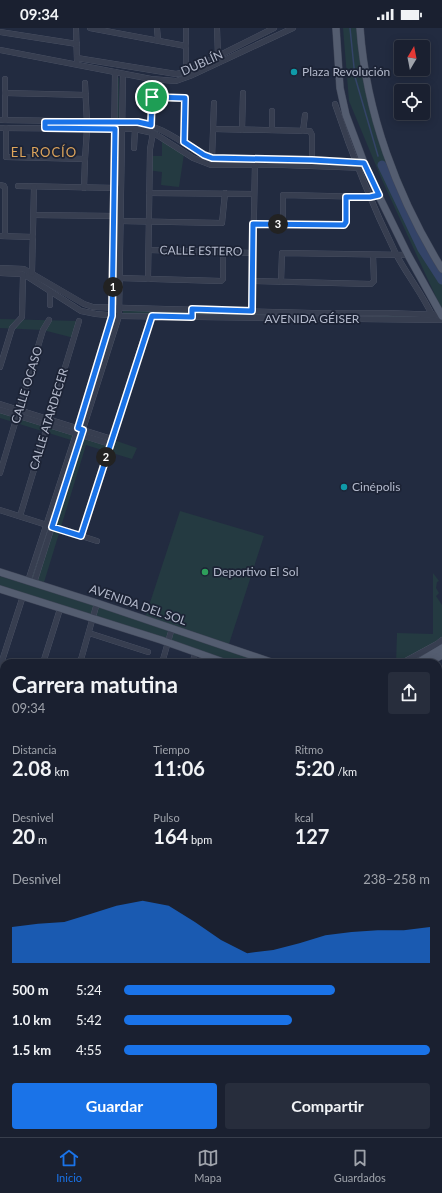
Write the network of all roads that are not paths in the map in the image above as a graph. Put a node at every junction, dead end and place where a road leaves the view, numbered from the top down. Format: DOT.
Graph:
graph roads {
  1 [pos="76,28"];
  2 [pos="90,28"];
  3 [pos="157,28"];
  4 [pos="186,28"];
  5 [pos="217,28"];
  6 [pos="274,28"];
  7 [pos="293,28"];
  8 [pos="336,28"];
  9 [pos="360,28"];
  10 [pos="106,29"];
  11 [pos="0,32"];
  12 [pos="158,40"];
  13 [pos="77,44"];
  14 [pos="186,46"];
  15 [pos="0,50"];
  16 [pos="218,56"];
  17 [pos="77,58"];
  18 [pos="77,66"];
  19 [pos="115,72"];
  20 [pos="186,72"];
  21 [pos="123,74"];
  22 [pos="5,79"];
  23 [pos="85,83"];
  24 [pos="5,93"];
  25 [pos="243,93"];
  26 [pos="86,95"];
  27 [pos="214,103"];
  28 [pos="335,104"];
  29 [pos="272,111"];
  30 [pos="305,116"];
  31 [pos="2,120"];
  32 [pos="45,122"];
  33 [pos="87,123"];
  34 [pos="115,125"];
  35 [pos="151,125"];
  36 [pos="122,126"];
  37 [pos="3,128"];
  38 [pos="45,128"];
  39 [pos="86,129"];
  40 [pos="135,129"];
  41 [pos="214,129"];
  42 [pos="164,130"];
  43 [pos="242,130"];
  44 [pos="272,130"];
  45 [pos="303,131"];
  46 [pos="153,133"];
  47 [pos="160,137"];
  48 [pos="184,142"];
  49 [pos="134,148"];
  50 [pos="86,158"];
  51 [pos="212,158"];
  52 [pos="255,159"];
  53 [pos="312,160"];
  54 [pos="306,163"];
  55 [pos="255,165"];
  56 [pos="357,165"];
  57 [pos="365,166"];
  58 [pos="0,185"];
  59 [pos="18,186"];
  60 [pos="34,187"];
  61 [pos="84,188"];
  62 [pos="121,188"];
  63 [pos="114,189"];
  64 [pos="150,193"];
  65 [pos="225,194"];
  66 [pos="254,194"];
  67 [pos="379,195"];
  68 [pos="346,197"];
  69 [pos="370,197"];
  70 [pos="34,215"];
  71 [pos="114,216"];
  72 [pos="120,221"];
  73 [pos="149,222"];
  74 [pos="253,224"];
  75 [pos="283,224"];
  76 [pos="3,236"];
  77 [pos="33,236"];
  78 [pos="117,245"];
  79 [pos="149,250"];
  80 [pos="223,251"];
  81 [pos="253,253"];
  82 [pos="373,255"];
  83 [pos="397,255"];
  84 [pos="408,255"];
  85 [pos="0,268"];
  86 [pos="442,269"];
  87 [pos="0,273"];
  88 [pos="23,275"];
  89 [pos="34,276"];
  90 [pos="120,278"];
  91 [pos="148,279"];
  92 [pos="253,282"];
  93 [pos="281,282"];
  94 [pos="50,292"];
  95 [pos="74,299"];
  96 [pos="71,304"];
  97 [pos="50,305"];
  98 [pos="112,309"];
  99 [pos="119,309"];
  100 [pos="192,309"];
  101 [pos="252,311"];
  102 [pos="312,313"];
  103 [pos="369,313"];
  104 [pos="432,314"];
  105 [pos="115,316"];
  106 [pos="152,316"];
  107 [pos="442,316"];
  108 [pos="192,317"];
  109 [pos="252,318"];
  110 [pos="312,319"];
  111 [pos="369,319"];
  112 [pos="49,320"];
  113 [pos="435,320"];
  114 [pos="442,320"];
  115 [pos="79,321"];
  116 [pos="0,367"];
  117 [pos="0,404"];
  118 [pos="0,410"];
  119 [pos="19,413"];
  120 [pos="48,422"];
  121 [pos="79,432"];
  122 [pos="111,442"];
  123 [pos="0,473"];
  124 [pos="0,510"];
  125 [pos="20,516"];
  126 [pos="49,526"];
  127 [pos="81,536"];
  128 [pos="97,541"];
  129 [pos="0,572"];
  130 [pos="31,582"];
  131 [pos="0,589"];
  132 [pos="23,596"];
  133 [pos="97,603"];
  134 [pos="60,609"];
  135 [pos="93,619"];
  136 [pos="172,628"];
  137 [pos="89,633"];
  138 [pos="442,640"];
  139 [pos="168,642"];
  140 [pos="442,648"];
  141 [pos="148,652"];
  142 [pos="196,652"];
  143 [pos="3,659"];
  144 [pos="44,659"];
  145 [pos="81,659"];
  146 [pos="163,659"];
  147 [pos="193,659"];
  148 [pos="214,659"];
  149 [pos="262,659"];
  150 [pos="410,659"];
  151 [pos="424,659"];
  152 [pos="0,987"];
  153 [pos="0,1000"];
  1 -- 13 [label="street"];
  2 -- 10 [label="street"];
  3 -- 12 [label="street"];
  4 -- 14 [label="street"];
  5 -- 16 [label="street"];
  6 -- 16 [label="street, DUBLÍN"];
  7 -- 21 [label="street"];
  8 -- 57 [label="main road"];
  9 -- 86 [label="main road"];
  10 -- 12 [label="street"];
  11 -- 13 [label="street"];
  12 -- 14 [label="street"];
  13 -- 17 [label="street"];
  14 -- 20 [label="street"];
  15 -- 18 [label="street"];
  16 -- 20 [label="street, DUBLÍN"];
  17 -- 18 [label="street"];
  17 -- 20 [label="street, DUBLÍN"];
  18 -- 19 [label="street"];
  19 -- 21 [label="street"];
  19 -- 34 [label="street"];
  21 -- 36 [label="street"];
  22 -- 24 [label="street"];
  23 -- 26 [label="street"];
  24 -- 26 [label="street"];
  24 -- 31 [label="street"];
  25 -- 43 [label="street"];
  26 -- 33 [label="street"];
  27 -- 41 [label="street"];
  28 -- 56 [label="street"];
  29 -- 44 [label="street"];
  30 -- 45 [label="street"];
  31 -- 32 [label="street"];
  32 -- 33 [label="street"];
  32 -- 38 [label="street"];
  33 -- 34 [label="street"];
  34 -- 36 [label="street"];
  34 -- 39 [label="street"];
  34 -- 63 [label="street"];
  35 -- 36 [label="street"];
  35 -- 42 [label="street"];
  35 -- 48 [label="street"];
  36 -- 40 [label="street"];
  36 -- 62 [label="street"];
  37 -- 38 [label="street"];
  37 -- 50 [label="street"];
  38 -- 39 [label="street"];
  39 -- 50 [label="street"];
  40 -- 46 [label="street"];
  40 -- 49 [label="street"];
  41 -- 43 [label="street"];
  41 -- 51 [label="street"];
  42 -- 47 [label="street"];
  42 -- 48 [label="street"];
  43 -- 44 [label="street"];
  44 -- 45 [label="street"];
  45 -- 53 [label="street"];
  46 -- 47 [label="street"];
  46 -- 64 [label="street"];
  47 -- 55 [label="street"];
  48 -- 51 [label="street"];
  50 -- 61 [label="street"];
  51 -- 52 [label="street"];
  52 -- 54 [label="street"];
  52 -- 55 [label="street"];
  53 -- 54 [label="street"];
  53 -- 56 [label="street"];
  54 -- 55 [label="street"];
  54 -- 56 [label="street"];
  55 -- 66 [label="street"];
  56 -- 57 [label="street"];
  56 -- 69 [label="street"];
  57 -- 67 [label="main road"];
  58 -- 76 [label="street"];
  59 -- 60 [label="street"];
  60 -- 61 [label="street"];
  60 -- 70 [label="street"];
  61 -- 63 [label="street"];
  62 -- 63 [label="street"];
  62 -- 72 [label="street"];
  63 -- 71 [label="street"];
  64 -- 65 [label="street"];
  64 -- 73 [label="street"];
  65 -- 66 [label="street"];
  65 -- 73 [label="street"];
  66 -- 74 [label="street"];
  67 -- 69 [label="street"];
  67 -- 84 [label="main road"];
  68 -- 69 [label="street"];
  68 -- 75 [label="street"];
  68 -- 75 [label="street"];
  69 -- 83 [label="street"];
  70 -- 71 [label="street"];
  70 -- 77 [label="street"];
  71 -- 78 [label="street"];
  72 -- 73 [label="street"];
  72 -- 78 [label="street"];
  73 -- 79 [label="street"];
  74 -- 75 [label="street"];
  74 -- 81 [label="street"];
  76 -- 77 [label="street"];
  77 -- 89 [label="street"];
  78 -- 90 [label="street"];
  78 -- 98 [label="street"];
  79 -- 80 [label="street, CALLE ESTERO"];
  79 -- 91 [label="street"];
  80 -- 81 [label="street, CALLE ESTERO"];
  80 -- 91 [label="street"];
  81 -- 92 [label="street"];
  82 -- 83 [label="street"];
  82 -- 93 [label="street"];
  82 -- 93 [label="street"];
  83 -- 84 [label="street"];
  83 -- 104 [label="street"];
  84 -- 107 [label="main road"];
  85 -- 89 [label="street, AVENIDA GÉISER"];
  87 -- 88 [label="street, AVENIDA GÉISER"];
  88 -- 89 [label="street, AVENIDA GÉISER"];
  88 -- 116 [label="street"];
  89 -- 94 [label="street, AVENIDA GÉISER"];
  89 -- 95 [label="street, AVENIDA GÉISER"];
  90 -- 91 [label="street"];
  90 -- 99 [label="street"];
  92 -- 93 [label="street"];
  92 -- 101 [label="street"];
  94 -- 96 [label="street, AVENIDA GÉISER"];
  94 -- 97 [label="street"];
  95 -- 96 [label="street"];
  95 -- 98 [label="street, AVENIDA GÉISER"];
  96 -- 105 [label="street, AVENIDA GÉISER"];
  98 -- 99 [label="street, AVENIDA GÉISER"];
  98 -- 105 [label="street"];
  99 -- 100 [label="street, AVENIDA GÉISER"];
  99 -- 105 [label="street"];
  100 -- 101 [label="street, AVENIDA GÉISER"];
  100 -- 108 [label="street"];
  101 -- 102 [label="street, AVENIDA GÉISER"];
  101 -- 109 [label="street"];
  102 -- 103 [label="street, AVENIDA GÉISER"];
  102 -- 110 [label="street"];
  103 -- 104 [label="street, AVENIDA GÉISER"];
  103 -- 111 [label="street"];
  104 -- 107 [label="street, AVENIDA GÉISER"];
  104 -- 113 [label="street"];
  105 -- 106 [label="street, AVENIDA GÉISER"];
  105 -- 121 [label="street"];
  106 -- 108 [label="street, AVENIDA GÉISER"];
  106 -- 122 [label="street"];
  108 -- 109 [label="street, AVENIDA GÉISER"];
  109 -- 110 [label="street, AVENIDA GÉISER"];
  110 -- 111 [label="street, AVENIDA GÉISER"];
  111 -- 113 [label="street, AVENIDA GÉISER"];
  112 -- 119 [label="street, CALLE OCASO"];
  113 -- 114 [label="street, AVENIDA GÉISER"];
  115 -- 120 [label="street, CALLE ATARDECER"];
  117 -- 119 [label="street"];
  118 -- 119 [label="street"];
  119 -- 120 [label="street"];
  119 -- 123 [label="street, CALLE OCASO"];
  120 -- 121 [label="street"];
  120 -- 125 [label="street, CALLE ATARDECER"];
  121 -- 122 [label="street"];
  121 -- 126 [label="street"];
  122 -- 127 [label="street"];
  124 -- 125 [label="street"];
  125 -- 126 [label="street"];
  126 -- 127 [label="street"];
  126 -- 130 [label="street"];
  127 -- 128 [label="street"];
  129 -- 130 [label="main road, AVENIDA DEL SOL"];
  130 -- 133 [label="main road, AVENIDA DEL SOL"];
  131 -- 132 [label="main road"];
  132 -- 134 [label="main road"];
  132 -- 143 [label="street"];
  133 -- 135 [label="street"];
  133 -- 136 [label="main road, AVENIDA DEL SOL"];
  134 -- 135 [label="main road"];
  134 -- 144 [label="street"];
  135 -- 137 [label="street"];
  135 -- 139 [label="main road"];
  136 -- 139 [label="street"];
  136 -- 149 [label="main road, AVENIDA DEL SOL"];
  137 -- 141 [label="street"];
  137 -- 145 [label="street"];
  138 -- 150 [label="street"];
  139 -- 142 [label="main road"];
  139 -- 146 [label="street"];
  140 -- 151 [label="main road"];
  142 -- 147 [label="street"];
  142 -- 148 [label="main road"];
  152 -- 153 [label="street"];
}
